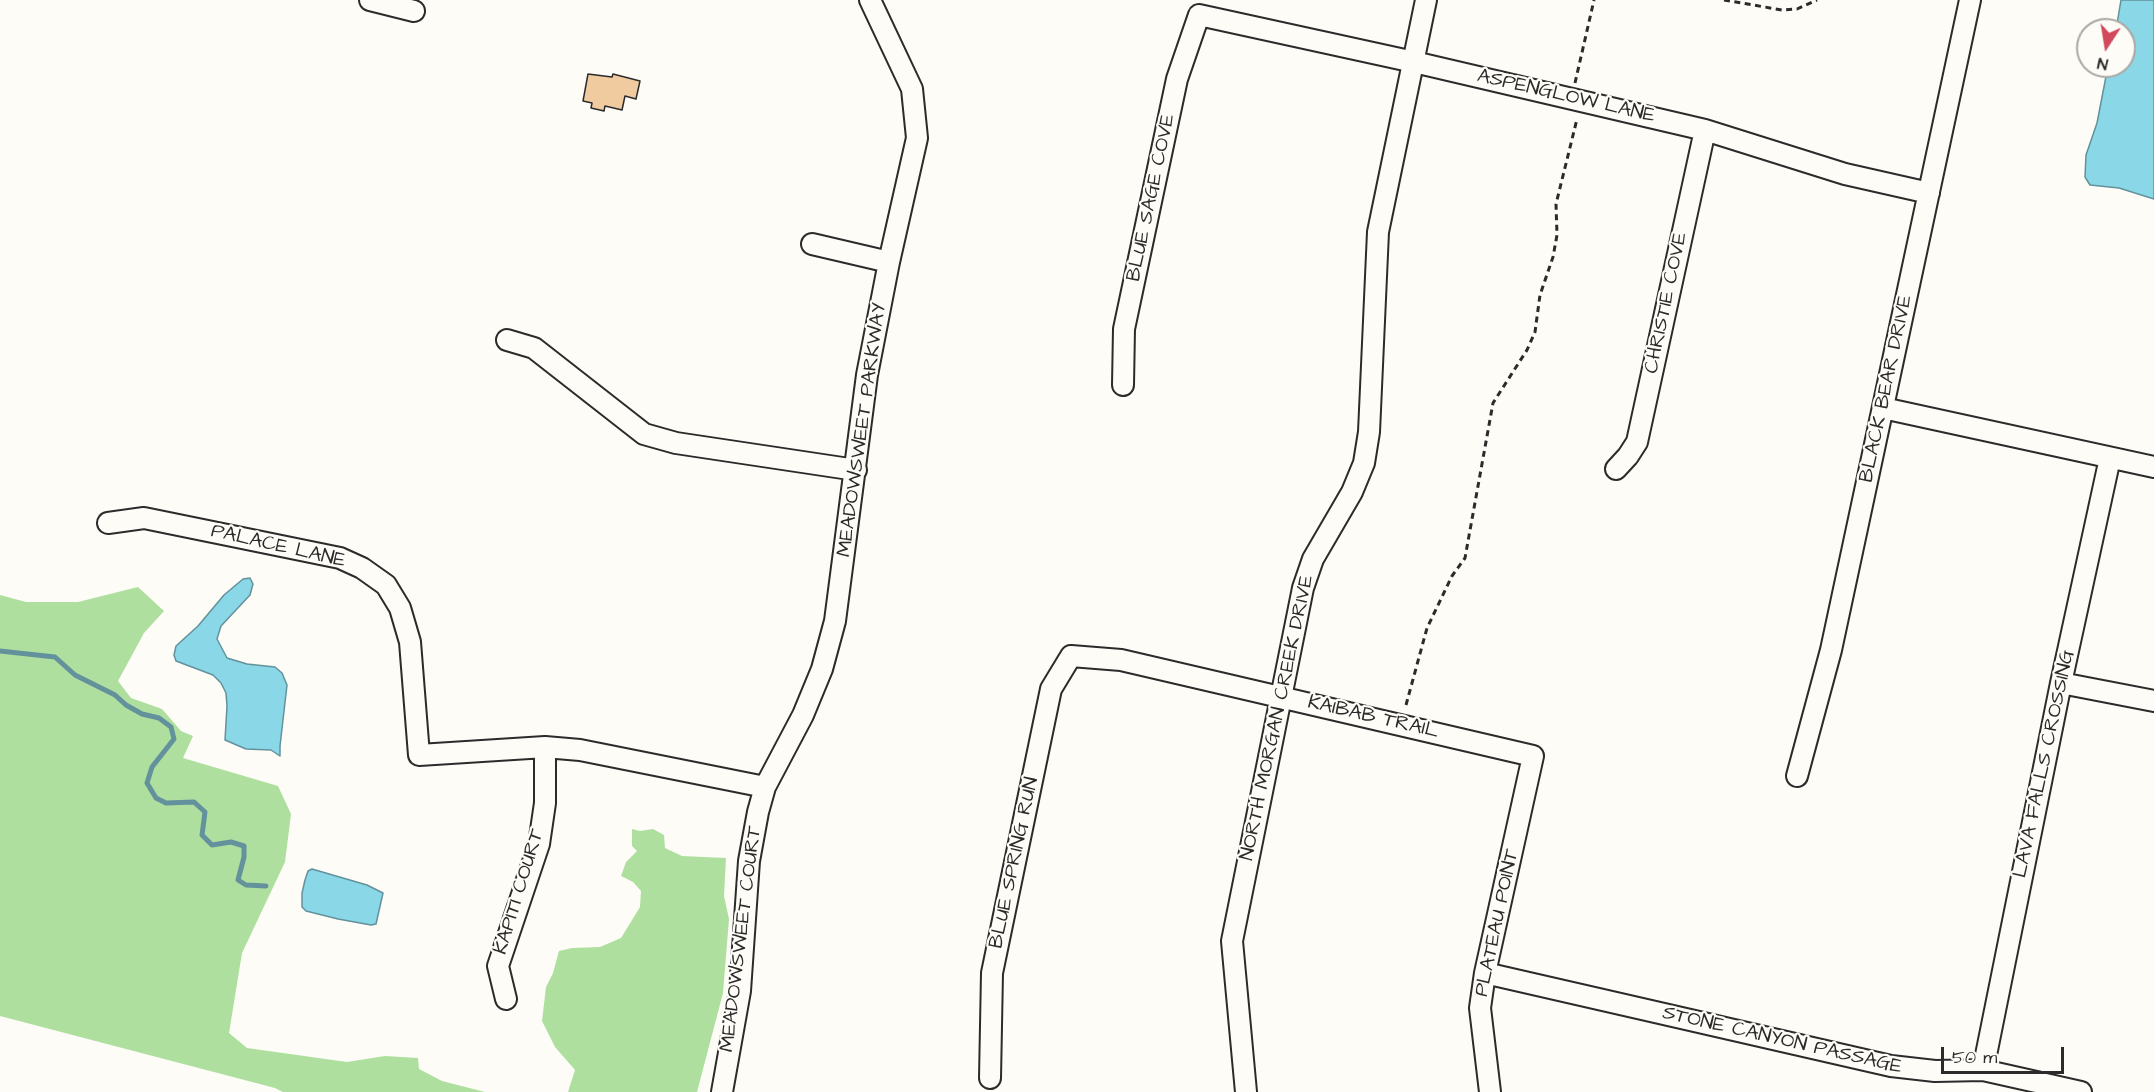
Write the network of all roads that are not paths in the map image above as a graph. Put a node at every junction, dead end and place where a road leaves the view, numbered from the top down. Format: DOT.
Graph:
graph roads {
  1 [pos="370,0"];
  2 [pos="870,0"];
  3 [pos="1426,0"];
  4 [pos="1970,0"];
  5 [pos="414,11"];
  6 [pos="1199,15"];
  7 [pos="1414,62"];
  8 [pos="1705,130"];
  9 [pos="1929,193"];
  10 [pos="812,244"];
  11 [pos="889,262"];
  12 [pos="507,340"];
  13 [pos="1123,385"];
  14 [pos="1884,408"];
  15 [pos="2110,458"];
  16 [pos="2154,467"];
  17 [pos="1616,469"];
  18 [pos="856,470"];
  19 [pos="108,523"];
  20 [pos="1071,656"];
  21 [pos="2061,683"];
  22 [pos="1281,696"];
  23 [pos="2154,701"];
  24 [pos="545,747"];
  25 [pos="1533,756"];
  26 [pos="1797,776"];
  27 [pos="765,787"];
  28 [pos="1485,973"];
  29 [pos="506,999"];
  30 [pos="1983,1070"];
  31 [pos="990,1078"];
  32 [pos="722,1092"];
  33 [pos="1246,1092"];
  34 [pos="1490,1092"];
  35 [pos="2081,1092"];
  1 -- 5 [label="street"];
  2 -- 11 [label="street, MEADOWSWEET PARKWAY"];
  3 -- 7 [label="street, NORTH MORGAN CREEK DRIVE"];
  4 -- 9 [label="street, BLACK BEAR DRIVE"];
  6 -- 7 [label="street, ASPENGLOW LANE"];
  6 -- 13 [label="street, BLUE SAGE COVE"];
  7 -- 8 [label="street, ASPENGLOW LANE"];
  7 -- 22 [label="street, NORTH MORGAN CREEK DRIVE"];
  8 -- 9 [label="street, ASPENGLOW LANE"];
  8 -- 17 [label="street, CHRISTIE COVE"];
  9 -- 14 [label="street, BLACK BEAR DRIVE"];
  10 -- 11 [label="street"];
  11 -- 18 [label="street, MEADOWSWEET PARKWAY"];
  12 -- 18 [label="street"];
  14 -- 15 [label="street"];
  14 -- 26 [label="street, BLACK BEAR DRIVE"];
  15 -- 16 [label="street"];
  15 -- 21 [label="street, LAVA FALLS CROSSING"];
  18 -- 27 [label="street, MEADOWSWEET PARKWAY"];
  19 -- 24 [label="street, PALACE LANE"];
  20 -- 22 [label="street, KAIBAB TRAIL"];
  20 -- 31 [label="street, BLUE SPRING RUN"];
  21 -- 23 [label="street"];
  21 -- 30 [label="street, LAVA FALLS CROSSING"];
  22 -- 25 [label="street, KAIBAB TRAIL"];
  22 -- 33 [label="street, NORTH MORGAN CREEK DRIVE"];
  24 -- 27 [label="street, PALACE LANE"];
  24 -- 29 [label="street, KAPITI COURT"];
  25 -- 28 [label="street, PLATEAU POINT"];
  27 -- 32 [label="street, MEADOWSWEET COURT"];
  28 -- 30 [label="street, STONE CANYON PASSAGE"];
  28 -- 34 [label="street, PLATEAU POINT"];
  30 -- 35 [label="street, STONE CANYON PASSAGE"];
}
